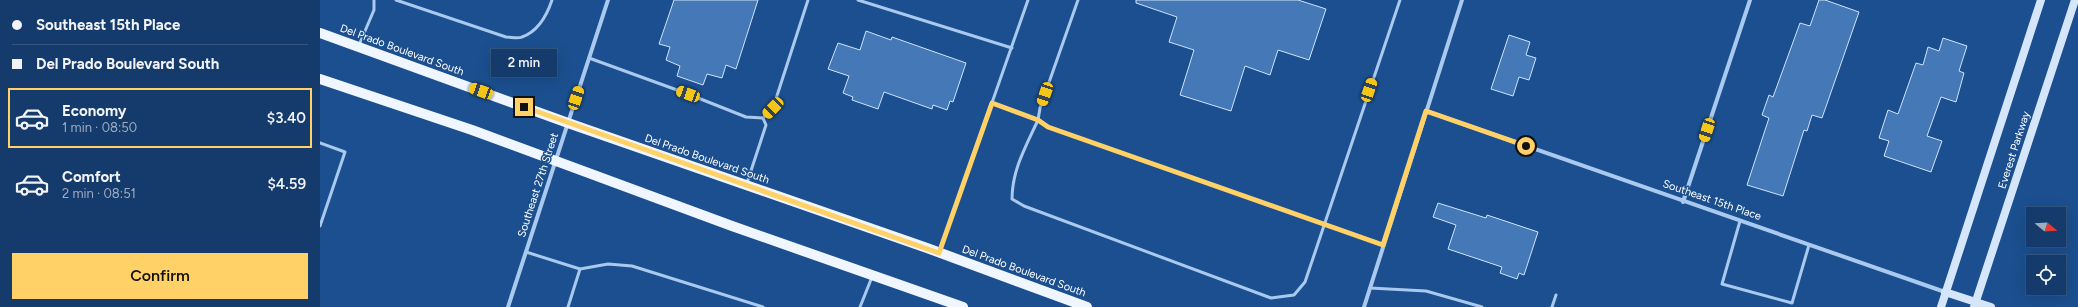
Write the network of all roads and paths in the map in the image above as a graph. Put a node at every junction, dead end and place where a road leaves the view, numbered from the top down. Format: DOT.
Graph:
graph roads {
  1 [pos="374,0"];
  2 [pos="396,0"];
  3 [pos="552,0"];
  4 [pos="608,0"];
  5 [pos="808,0"];
  6 [pos="858,0"];
  7 [pos="1028,0"];
  8 [pos="1078,0"];
  9 [pos="1400,0"];
  10 [pos="1462,0"];
  11 [pos="1750,0"];
  12 [pos="2041,0"];
  13 [pos="2075,0"];
  14 [pos="320,33"];
  15 [pos="359,47"];
  16 [pos="1012,48"];
  17 [pos="589,58"];
  18 [pos="320,79"];
  19 [pos="992,103"];
  20 [pos="1426,111"];
  21 [pos="763,118"];
  22 [pos="1038,120"];
  23 [pos="568,123"];
  24 [pos="320,143"];
  25 [pos="556,161"];
  26 [pos="746,185"];
  27 [pos="1683,202"];
  28 [pos="1740,221"];
  29 [pos="1323,224"];
  30 [pos="320,226"];
  31 [pos="1383,245"];
  32 [pos="1809,245"];
  33 [pos="526,252"];
  34 [pos="939,253"];
  35 [pos="580,269"];
  36 [pos="873,275"];
  37 [pos="1370,288"];
  38 [pos="1945,292"];
  39 [pos="1556,295"];
  40 [pos="943,304"];
  41 [pos="1975,304"];
  42 [pos="1791,305"];
  43 [pos="508,307"];
  44 [pos="568,307"];
  45 [pos="763,307"];
  46 [pos="860,307"];
  47 [pos="963,307"];
  48 [pos="1087,307"];
  49 [pos="1364,307"];
  50 [pos="1482,307"];
  51 [pos="1552,307"];
  52 [pos="1941,307"];
  53 [pos="1991,307"];
  1 -- 15 [label="lane"];
  2 -- 3 [label="lane"];
  4 -- 17 [label="street, Southeast 27th Street"];
  5 -- 21 [label="lane"];
  6 -- 16 [label="lane"];
  7 -- 16 [label="lane"];
  8 -- 22 [label="lane"];
  9 -- 29 [label="lane"];
  10 -- 20 [label="street"];
  11 -- 27 [label="street"];
  12 -- 38 [label="street, Everest Parkway"];
  13 -- 41 [label="street, Everest Parkway"];
  14 -- 15 [label="main road, Del Prado Boulevard South"];
  15 -- 23 [label="main road, Del Prado Boulevard South"];
  16 -- 19 [label="lane"];
  17 -- 21 [label="lane"];
  17 -- 23 [label="street, Southeast 27th Street"];
  18 -- 25 [label="main road"];
  19 -- 22 [label="lane"];
  19 -- 34 [label="lane"];
  20 -- 27 [label="street, Southeast 15th Place"];
  20 -- 31 [label="street"];
  21 -- 26 [label="lane"];
  22 -- 29 [label="lane"];
  22 -- 29 [label="lane"];
  23 -- 25 [label="street, Southeast 27th Street"];
  23 -- 26 [label="main road, Del Prado Boulevard South"];
  24 -- 30 [label="lane"];
  25 -- 33 [label="street, Southeast 27th Street"];
  25 -- 36 [label="main road"];
  26 -- 34 [label="main road, Del Prado Boulevard South"];
  27 -- 28 [label="street, Southeast 15th Place"];
  28 -- 32 [label="street, Southeast 15th Place"];
  28 -- 42 [label="lane"];
  29 -- 31 [label="lane"];
  31 -- 37 [label="street"];
  32 -- 38 [label="street, Southeast 15th Place"];
  32 -- 42 [label="lane"];
  33 -- 35 [label="lane"];
  33 -- 43 [label="street, Southeast 27th Street"];
  34 -- 48 [label="main road, Del Prado Boulevard South"];
  35 -- 44 [label="lane"];
  35 -- 45 [label="lane"];
  36 -- 40 [label="main road"];
  36 -- 46 [label="lane"];
  37 -- 49 [label="street"];
  37 -- 50 [label="lane"];
  38 -- 41 [label="street, Southeast 15th Place"];
  38 -- 52 [label="street, Everest Parkway"];
  39 -- 51 [label="lane"];
  40 -- 47 [label="main road"];
  41 -- 53 [label="street, Southeast 15th Place"];
}
